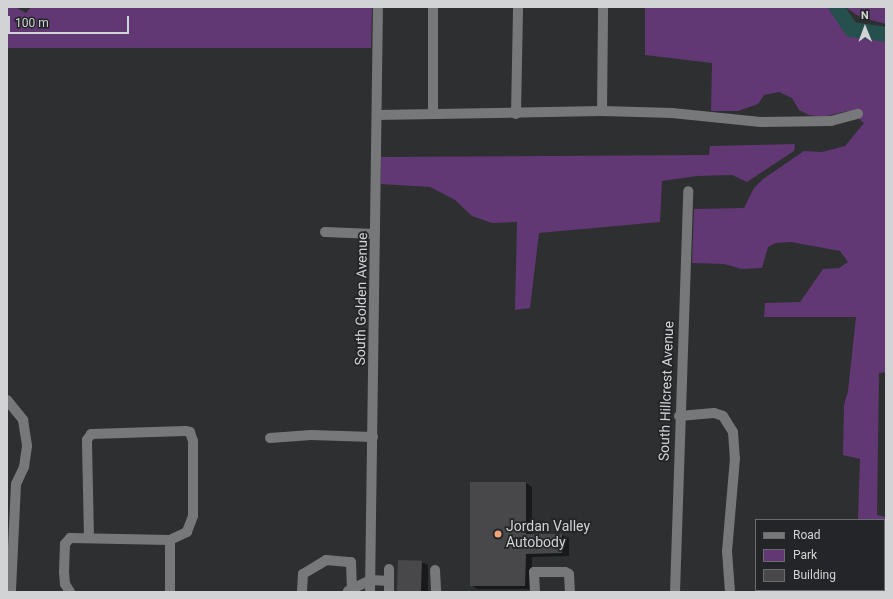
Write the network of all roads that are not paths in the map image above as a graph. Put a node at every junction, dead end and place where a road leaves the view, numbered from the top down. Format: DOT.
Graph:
graph roads {
  1 [pos="378,7"];
  2 [pos="433,7"];
  3 [pos="518,7"];
  4 [pos="603,7"];
  5 [pos="602,111"];
  6 [pos="433,114"];
  7 [pos="516,114"];
  8 [pos="858,114"];
  9 [pos="377,115"];
  10 [pos="688,191"];
  11 [pos="325,232"];
  12 [pos="375,234"];
  13 [pos="7,400"];
  14 [pos="679,416"];
  15 [pos="373,437"];
  16 [pos="270,438"];
  17 [pos="89,538"];
  18 [pos="170,540"];
  19 [pos="388,569"];
  20 [pos="435,570"];
  21 [pos="371,580"];
  22 [pos="389,581"];
  23 [pos="349,591"];
  24 [pos="11,592"];
  25 [pos="70,592"];
  26 [pos="170,592"];
  27 [pos="302,592"];
  28 [pos="370,592"];
  29 [pos="389,592"];
  30 [pos="436,592"];
  31 [pos="535,592"];
  32 [pos="570,592"];
  33 [pos="674,592"];
  34 [pos="730,592"];
  1 -- 9 [label="street, South Golden Avenue"];
  2 -- 6 [label="street"];
  3 -- 7 [label="street"];
  4 -- 5 [label="street"];
  5 -- 7 [label="street"];
  5 -- 8 [label="street"];
  6 -- 7 [label="street"];
  6 -- 9 [label="street"];
  9 -- 12 [label="street, South Golden Avenue"];
  10 -- 14 [label="street, South Hillcrest Avenue"];
  11 -- 12 [label="street"];
  12 -- 15 [label="street, South Golden Avenue"];
  13 -- 24 [label="street"];
  14 -- 33 [label="street, South Hillcrest Avenue"];
  14 -- 34 [label="street"];
  15 -- 16 [label="street"];
  15 -- 21 [label="street, South Golden Avenue"];
  17 -- 18 [label="street"];
  17 -- 18 [label="street"];
  17 -- 25 [label="street"];
  18 -- 26 [label="street"];
  19 -- 22 [label="street"];
  20 -- 30 [label="street"];
  21 -- 22 [label="street"];
  21 -- 23 [label="street"];
  21 -- 28 [label="street, South Golden Avenue"];
  22 -- 29 [label="street"];
  23 -- 27 [label="street"];
  31 -- 32 [label="street"];
}
